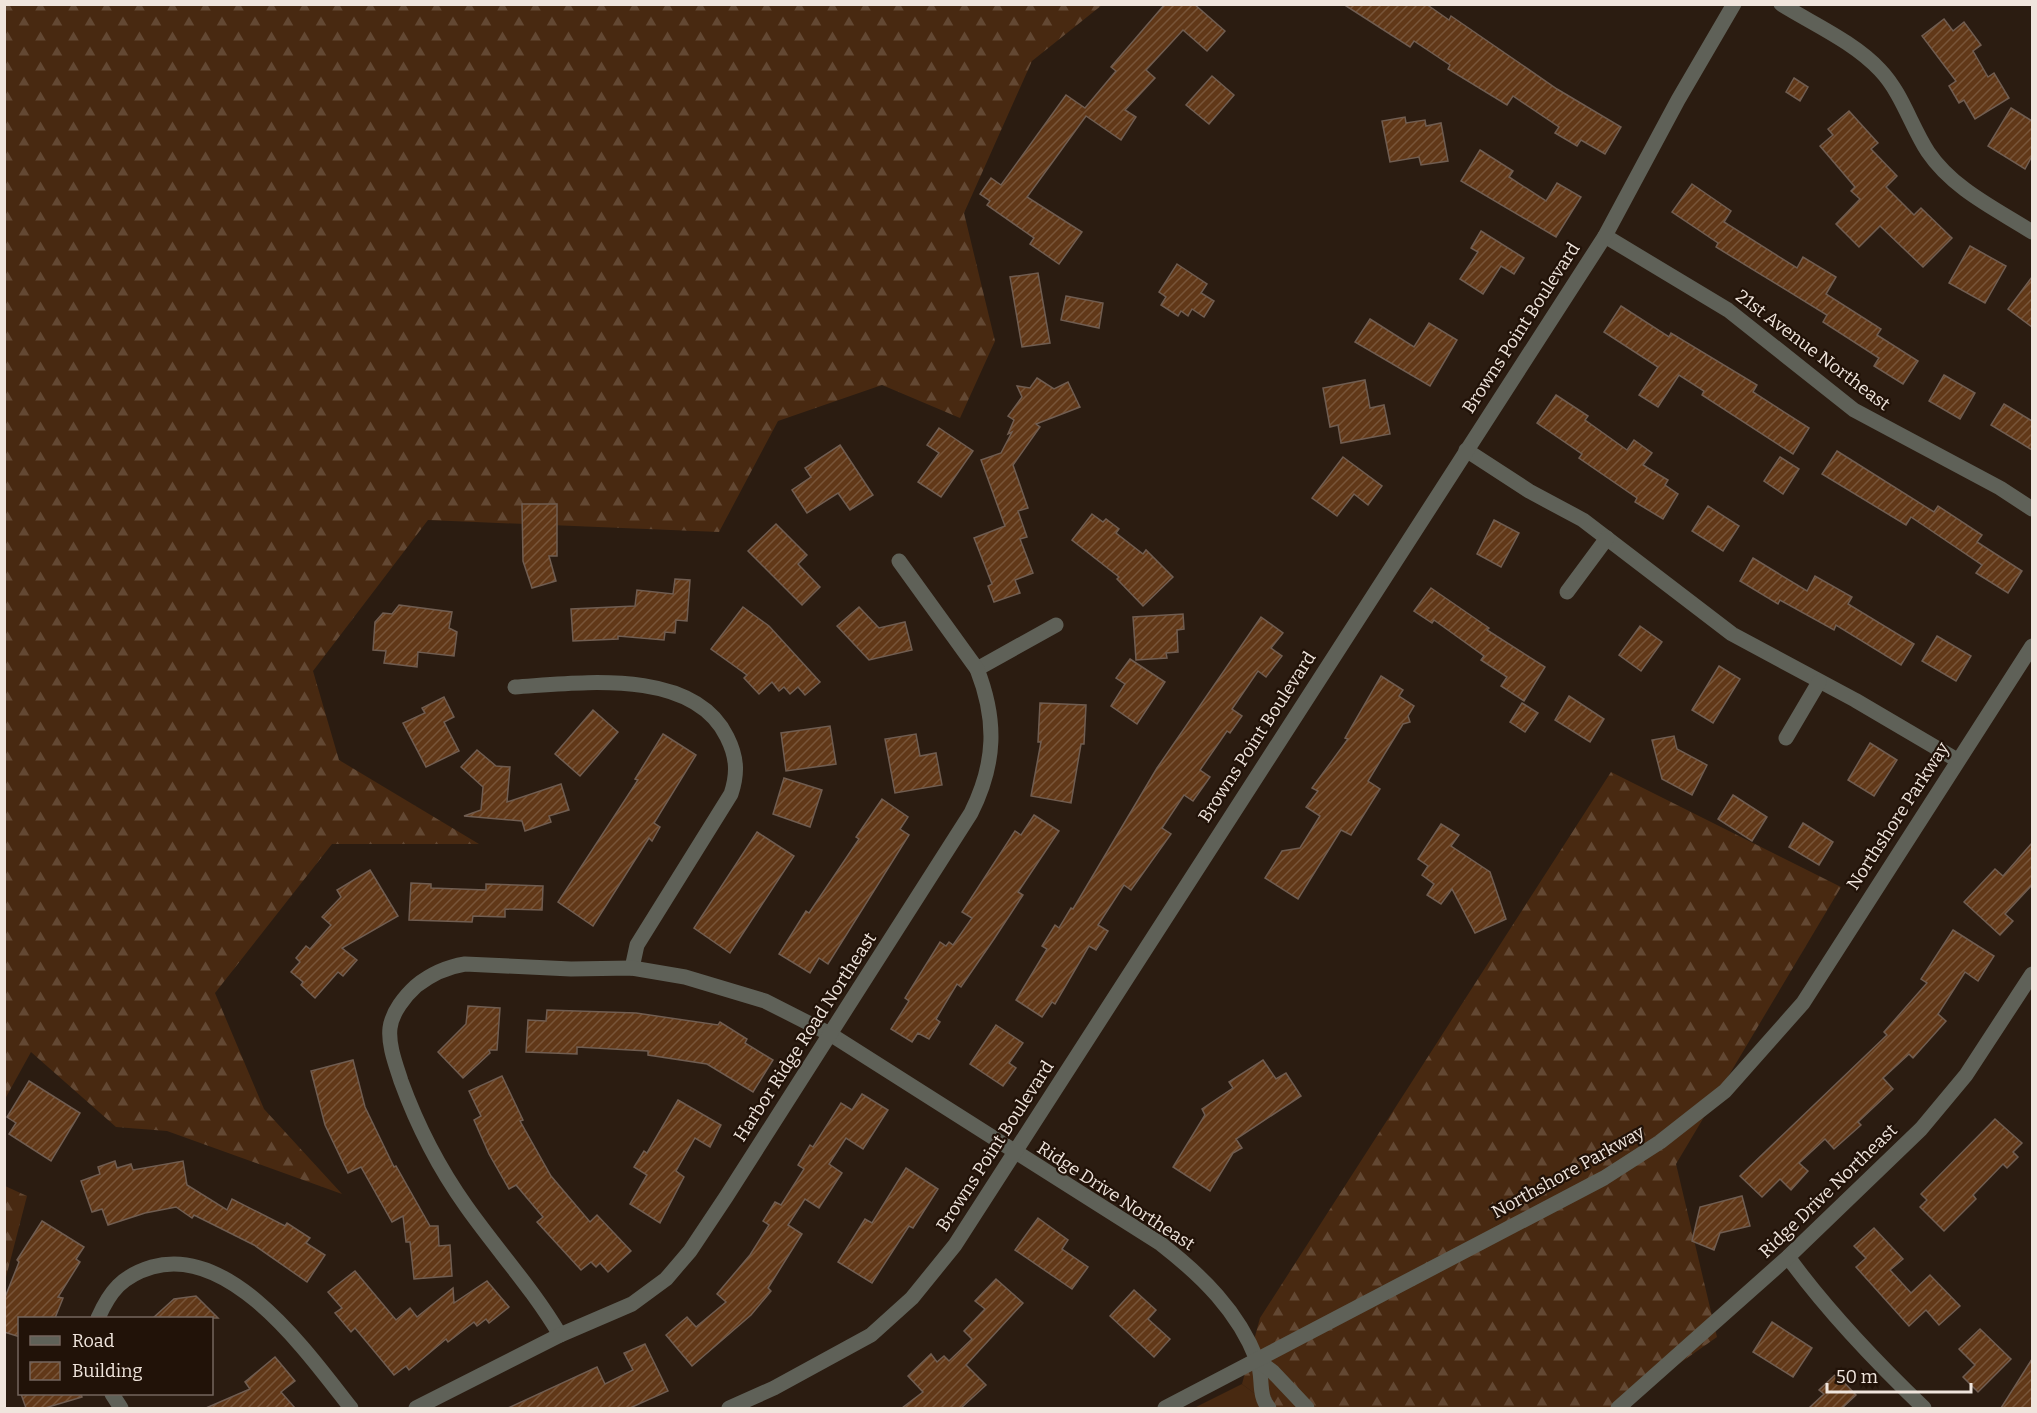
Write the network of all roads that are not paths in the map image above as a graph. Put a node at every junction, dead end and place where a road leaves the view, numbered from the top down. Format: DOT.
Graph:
graph roads {
  1 [pos="1734,4"];
  2 [pos="1781,4"];
  3 [pos="2032,232"];
  4 [pos="1605,236"];
  5 [pos="1466,450"];
  6 [pos="2032,509"];
  7 [pos="1607,538"];
  8 [pos="899,561"];
  9 [pos="1567,592"];
  10 [pos="1056,625"];
  11 [pos="2032,646"];
  12 [pos="977,669"];
  13 [pos="1819,682"];
  14 [pos="515,687"];
  15 [pos="1786,738"];
  16 [pos="1957,760"];
  17 [pos="632,968"];
  18 [pos="2031,978"];
  19 [pos="830,1034"];
  20 [pos="1014,1153"];
  21 [pos="1788,1257"];
  22 [pos="98,1317"];
  23 [pos="560,1335"];
  24 [pos="1258,1362"];
  25 [pos="113,1395"];
  26 [pos="121,1408"];
  27 [pos="351,1408"];
  28 [pos="416,1408"];
  29 [pos="729,1408"];
  30 [pos="1165,1408"];
  31 [pos="1269,1408"];
  32 [pos="1307,1408"];
  33 [pos="1620,1408"];
  34 [pos="1924,1408"];
  1 -- 4 [label="street, Browns Point Boulevard"];
  2 -- 3 [label="street"];
  4 -- 5 [label="street, Browns Point Boulevard"];
  4 -- 6 [label="street, 21st Avenue Northeast"];
  5 -- 7 [label="street"];
  5 -- 20 [label="street, Browns Point Boulevard"];
  7 -- 9 [label="street"];
  7 -- 13 [label="street"];
  8 -- 12 [label="street, Harbor Ridge Road Northeast"];
  10 -- 12 [label="street"];
  11 -- 16 [label="street, Northshore Parkway"];
  12 -- 19 [label="street, Harbor Ridge Road Northeast"];
  13 -- 15 [label="street"];
  13 -- 16 [label="street"];
  14 -- 17 [label="street"];
  16 -- 24 [label="street, Northshore Parkway"];
  17 -- 19 [label="street, Ridge Drive Northeast"];
  17 -- 23 [label="street, Ridge Drive Northeast"];
  18 -- 21 [label="street, Ridge Drive Northeast"];
  19 -- 20 [label="street, Ridge Drive Northeast"];
  19 -- 23 [label="street, Harbor Ridge Road Northeast"];
  20 -- 24 [label="street, Ridge Drive Northeast"];
  20 -- 29 [label="street, Browns Point Boulevard"];
  21 -- 33 [label="street, Ridge Drive Northeast"];
  21 -- 34 [label="street"];
  22 -- 27 [label="street"];
  23 -- 28 [label="street, Harbor Ridge Road Northeast"];
  24 -- 30 [label="street, Northshore Parkway"];
  24 -- 31 [label="street, Ridge Drive Northeast"];
  24 -- 32 [label="street, Ridge Drive Northeast"];
  25 -- 26 [label="street"];
}
